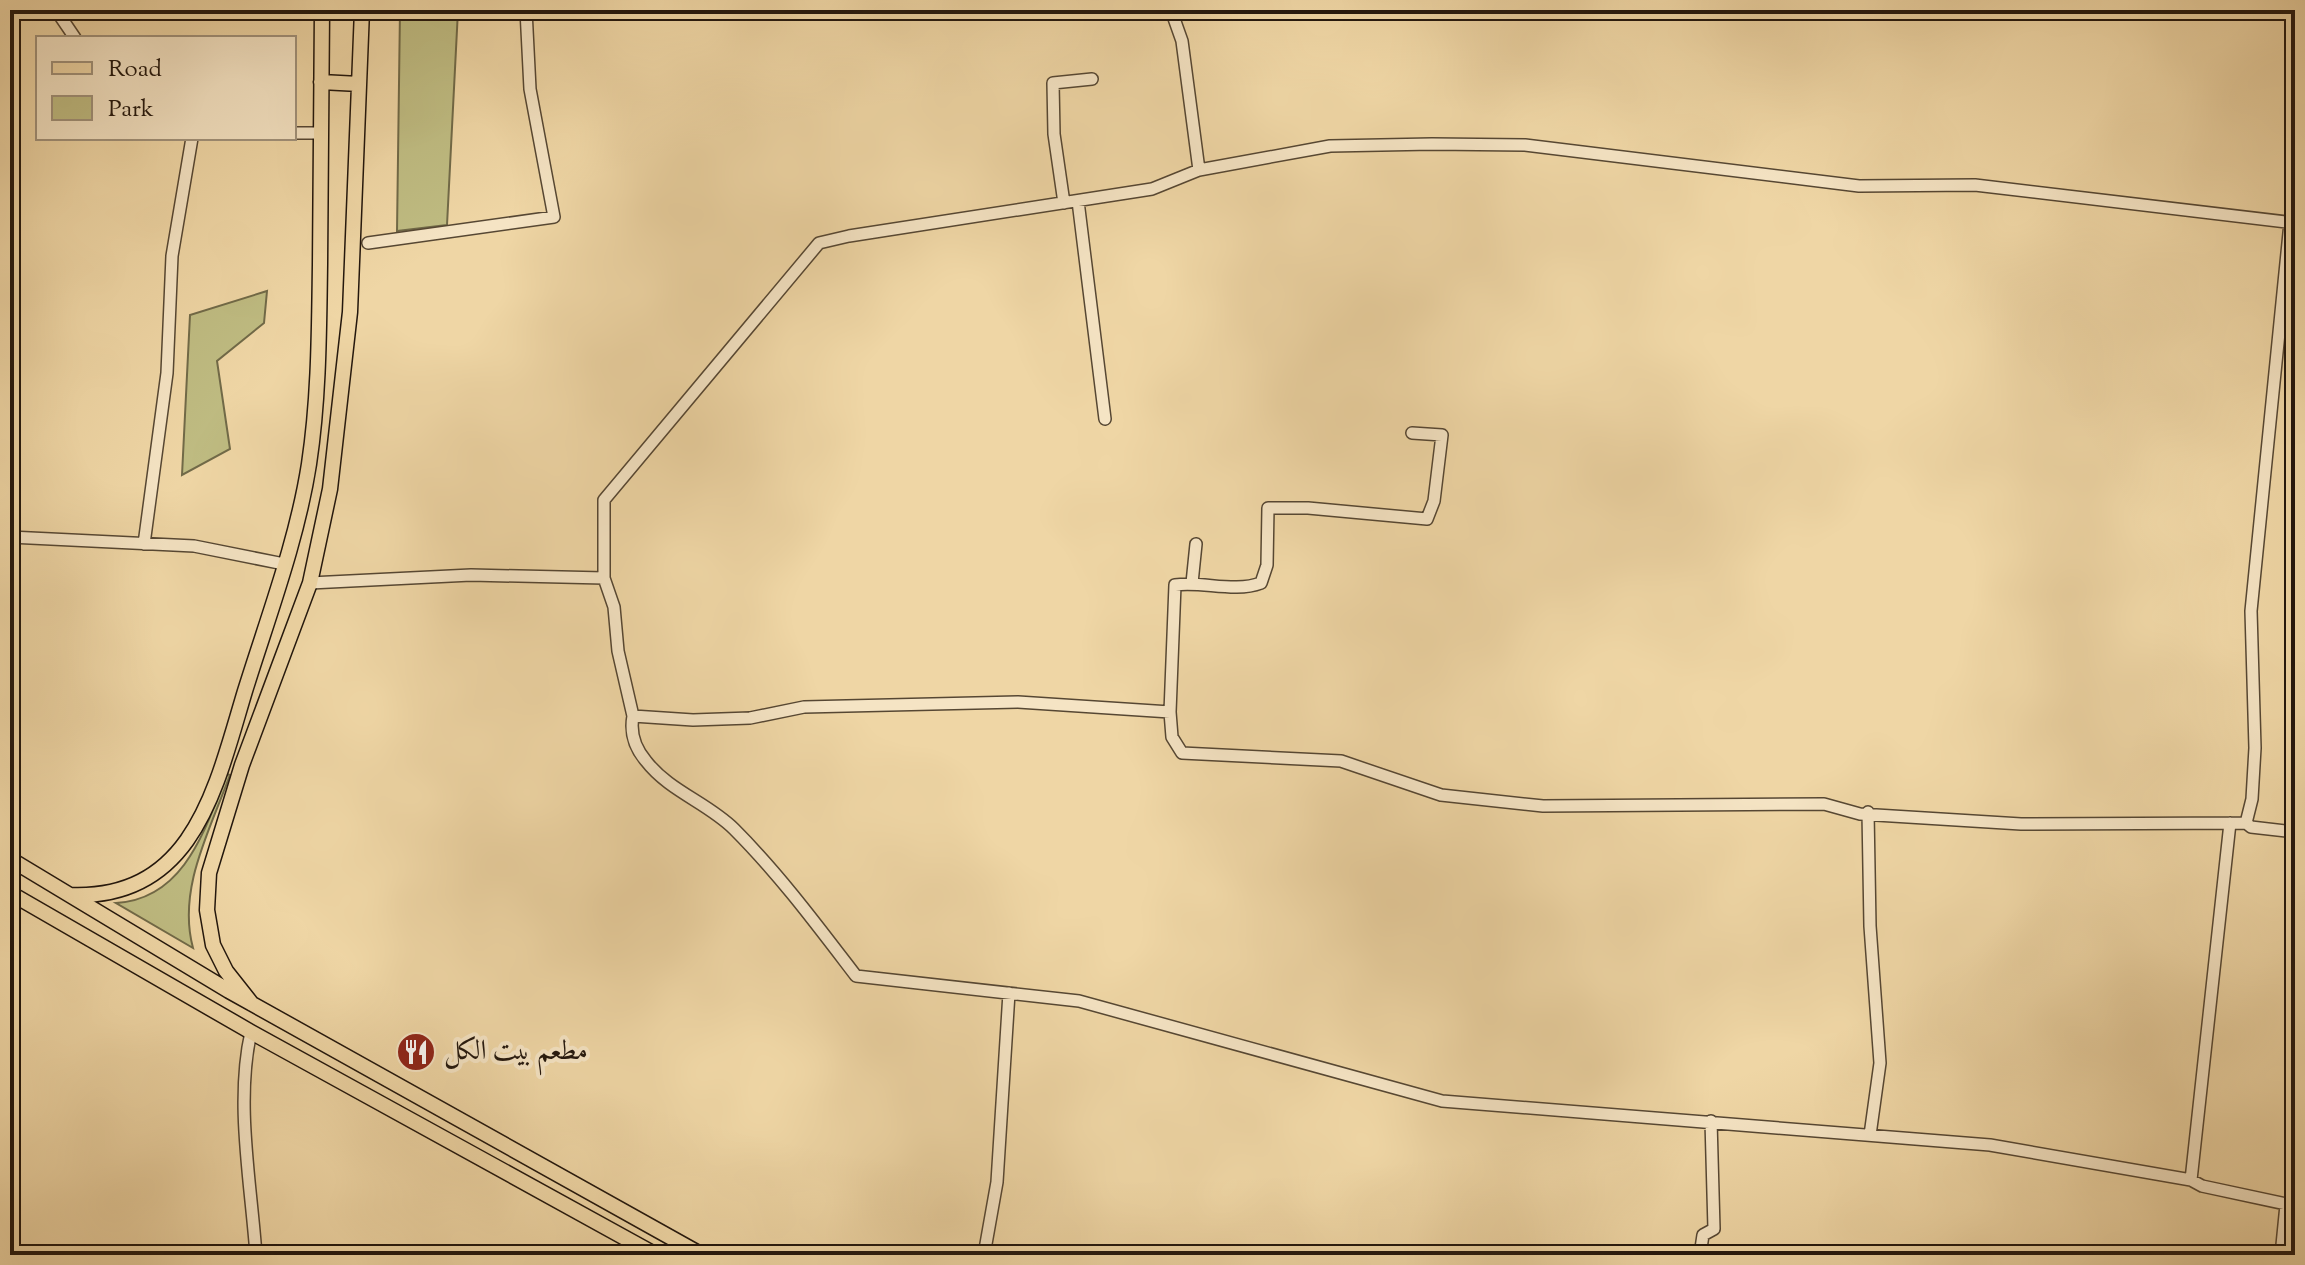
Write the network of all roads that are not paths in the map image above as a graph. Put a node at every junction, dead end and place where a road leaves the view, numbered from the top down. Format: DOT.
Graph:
graph roads {
  1 [pos="56,10"];
  2 [pos="322,10"];
  3 [pos="362,10"];
  4 [pos="526,10"];
  5 [pos="1171,10"];
  6 [pos="74,36"];
  7 [pos="1092,79"];
  8 [pos="321,82"];
  9 [pos="359,84"];
  10 [pos="296,133"];
  11 [pos="321,133"];
  12 [pos="192,140"];
  13 [pos="1199,170"];
  14 [pos="1078,201"];
  15 [pos="1064,203"];
  16 [pos="2293,223"];
  17 [pos="368,243"];
  18 [pos="1105,419"];
  19 [pos="1412,433"];
  20 [pos="10,537"];
  21 [pos="144,544"];
  22 [pos="1196,544"];
  23 [pos="284,564"];
  24 [pos="604,578"];
  25 [pos="310,583"];
  26 [pos="1192,583"];
  27 [pos="1170,712"];
  28 [pos="633,716"];
  29 [pos="223,762"];
  30 [pos="242,765"];
  31 [pos="1868,812"];
  32 [pos="2230,823"];
  33 [pos="2246,823"];
  34 [pos="2295,832"];
  35 [pos="10,859"];
  36 [pos="10,893"];
  37 [pos="70,895"];
  38 [pos="1009,993"];
  39 [pos="252,1004"];
  40 [pos="251,1032"];
  41 [pos="1711,1121"];
  42 [pos="482,1135"];
  43 [pos="1870,1135"];
  44 [pos="469,1153"];
  45 [pos="2191,1180"];
  46 [pos="2290,1205"];
  47 [pos="256,1255"];
  48 [pos="656,1255"];
  49 [pos="702,1255"];
  50 [pos="984,1255"];
  51 [pos="1700,1255"];
  52 [pos="2281,1255"];
  1 -- 6 [label="street"];
  2 -- 8 [label="main road"];
  3 -- 9 [label="main road"];
  4 -- 17 [label="street"];
  5 -- 13 [label="street"];
  7 -- 15 [label="street"];
  8 -- 9 [label="main road"];
  8 -- 11 [label="main road"];
  9 -- 25 [label="main road"];
  10 -- 11 [label="street"];
  11 -- 23 [label="main road"];
  12 -- 21 [label="street"];
  13 -- 14 [label="street"];
  13 -- 16 [label="street"];
  14 -- 15 [label="street"];
  14 -- 18 [label="street"];
  15 -- 24 [label="street"];
  16 -- 33 [label="street"];
  19 -- 26 [label="street"];
  20 -- 21 [label="street"];
  21 -- 23 [label="street"];
  22 -- 26 [label="street"];
  23 -- 29 [label="main road"];
  24 -- 25 [label="street"];
  24 -- 28 [label="street"];
  25 -- 30 [label="main road"];
  26 -- 27 [label="street"];
  27 -- 28 [label="street"];
  27 -- 31 [label="street"];
  28 -- 38 [label="street"];
  29 -- 30 [label="main road"];
  29 -- 37 [label="main road"];
  30 -- 39 [label="main road"];
  31 -- 32 [label="street"];
  31 -- 43 [label="street"];
  32 -- 33 [label="street"];
  32 -- 45 [label="street"];
  33 -- 34 [label="street"];
  35 -- 37 [label="main road"];
  36 -- 40 [label="main road"];
  37 -- 39 [label="main road"];
  38 -- 41 [label="street"];
  38 -- 50 [label="street"];
  39 -- 42 [label="main road"];
  40 -- 44 [label="main road"];
  40 -- 47 [label="street"];
  41 -- 43 [label="street"];
  41 -- 51 [label="street"];
  42 -- 44 [label="main road"];
  42 -- 49 [label="main road"];
  43 -- 45 [label="street"];
  44 -- 48 [label="main road"];
  45 -- 46 [label="street"];
  46 -- 52 [label="street"];
}
